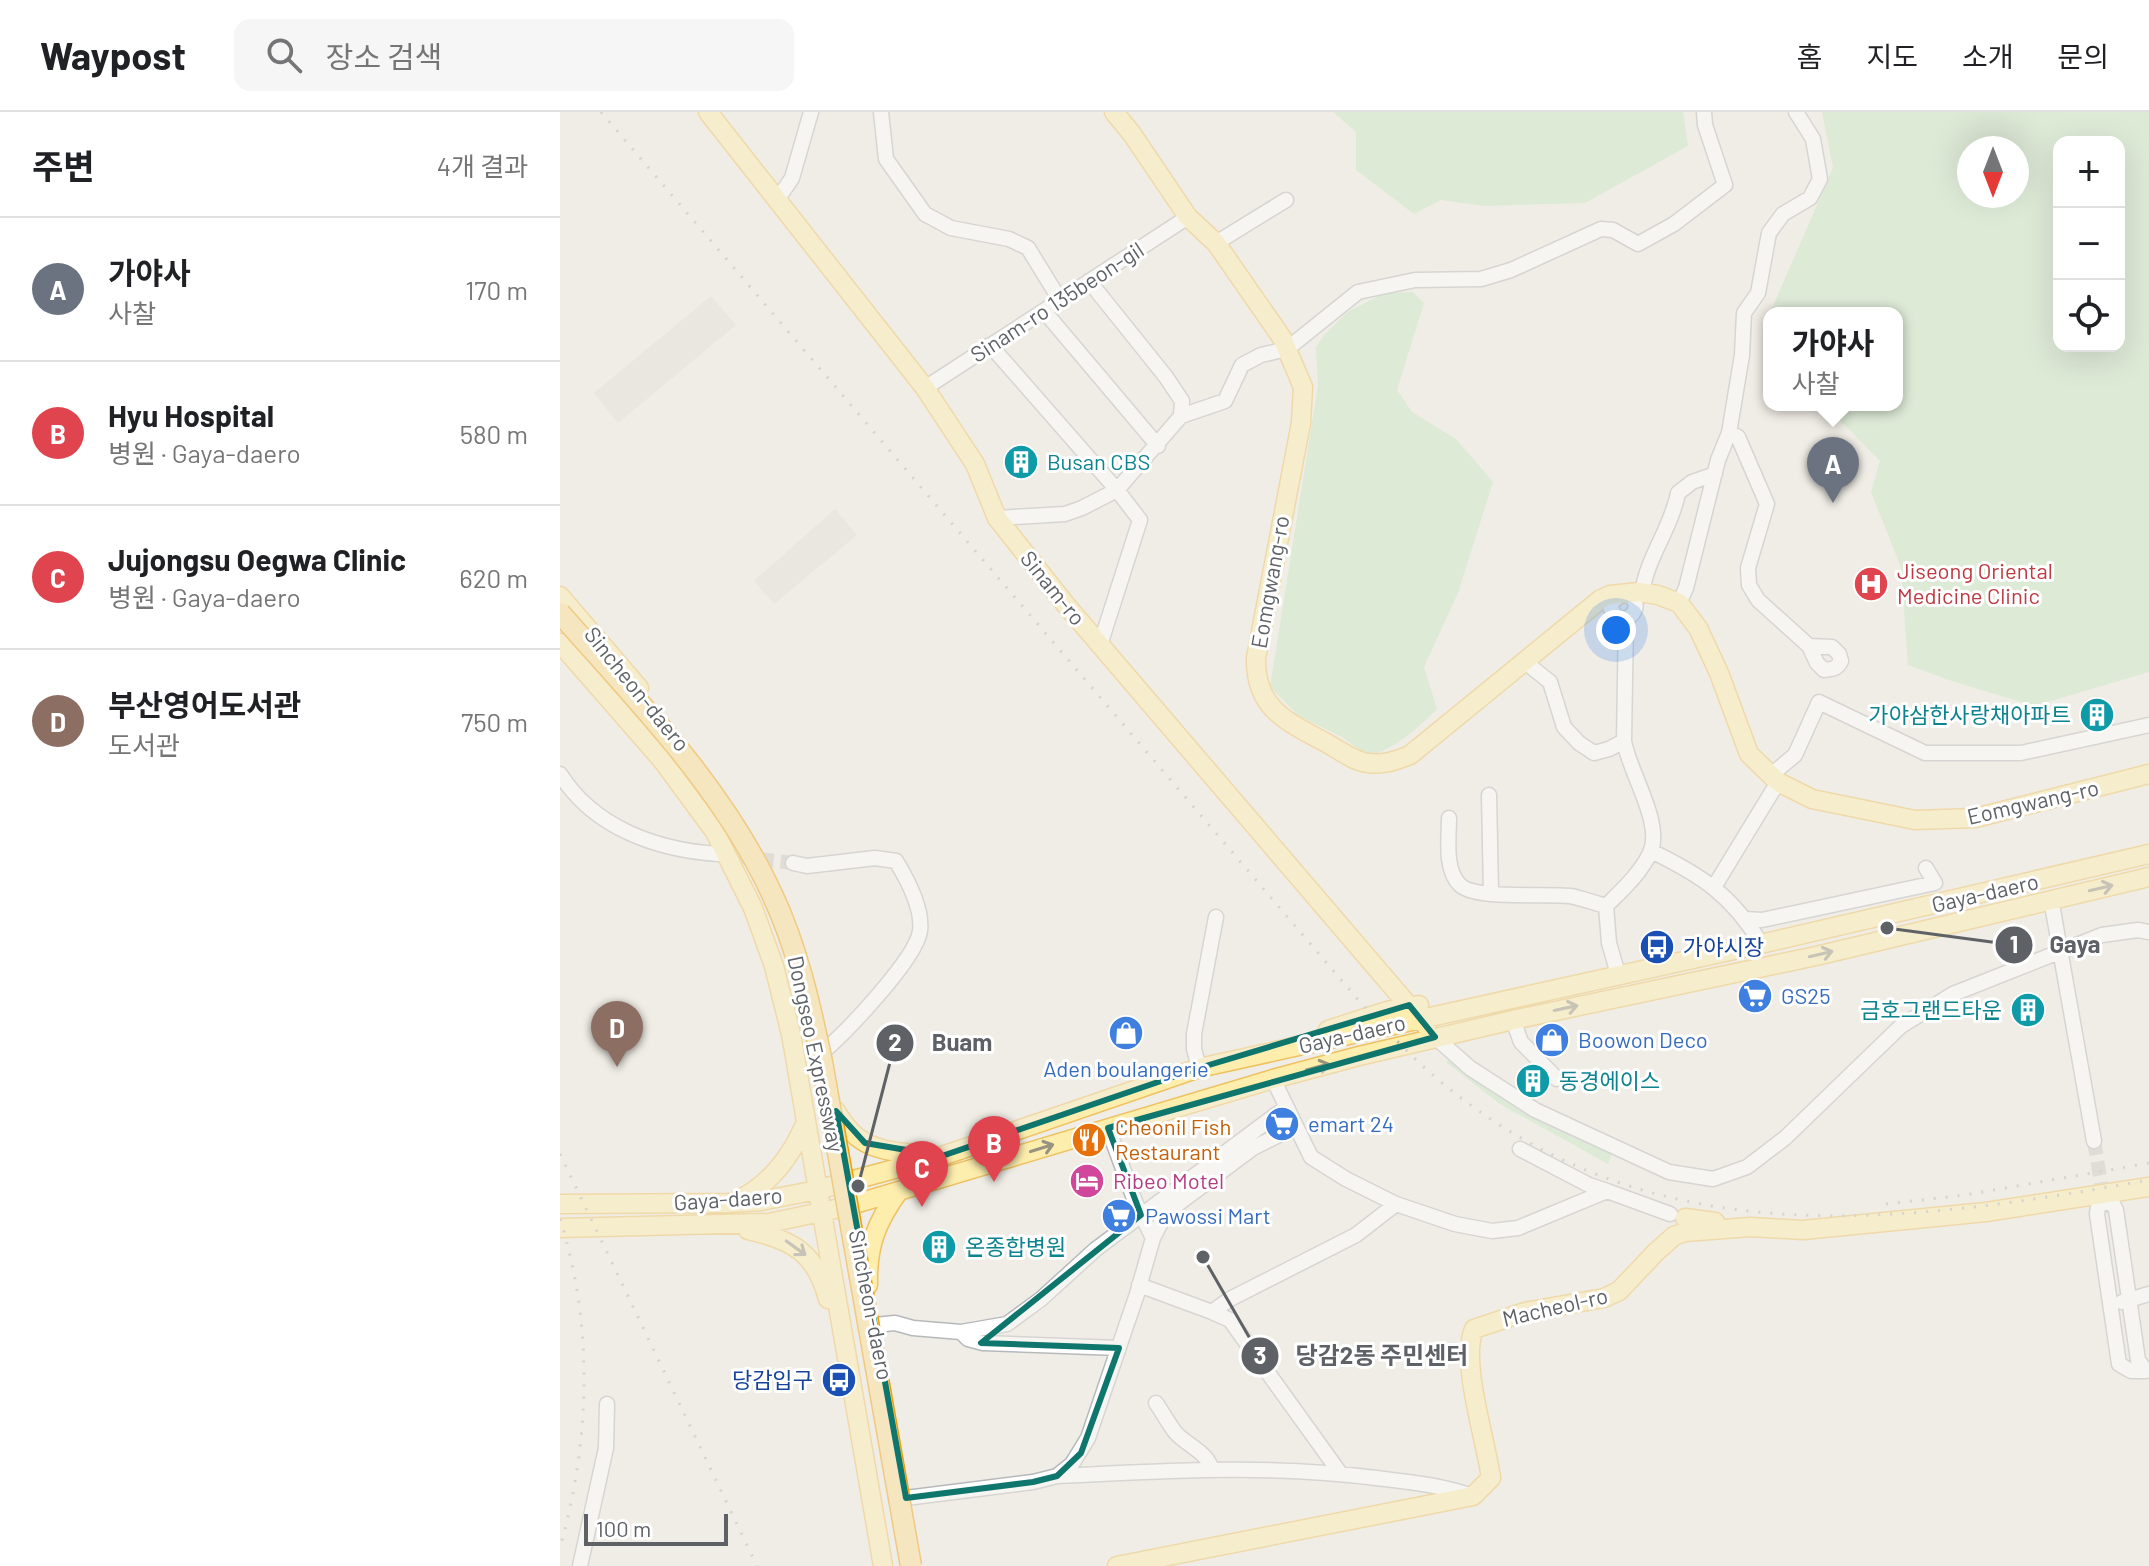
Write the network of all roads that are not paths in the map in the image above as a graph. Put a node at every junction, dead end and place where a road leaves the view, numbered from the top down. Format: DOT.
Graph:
graph roads {
  1 [pos="708,112"];
  2 [pos="811,112"];
  3 [pos="881,112"];
  4 [pos="1114,112"];
  5 [pos="1704,112"];
  6 [pos="1796,112"];
  7 [pos="777,200"];
  8 [pos="1286,200"];
  9 [pos="1188,217"];
  10 [pos="1216,243"];
  11 [pos="1089,281"];
  12 [pos="1060,300"];
  13 [pos="1044,311"];
  14 [pos="990,345"];
  15 [pos="1287,349"];
  16 [pos="925,388"];
  17 [pos="1181,416"];
  18 [pos="1729,433"];
  19 [pos="1158,446"];
  20 [pos="1715,474"];
  21 [pos="1117,490"];
  22 [pos="997,518"];
  23 [pos="1642,593"];
  24 [pos="560,596"];
  25 [pos="1617,601"];
  26 [pos="1674,601"];
  27 [pos="560,613"];
  28 [pos="1630,617"];
  29 [pos="560,632"];
  30 [pos="560,643"];
  31 [pos="1100,645"];
  32 [pos="1524,661"];
  33 [pos="1834,669"];
  34 [pos="2149,725"];
  35 [pos="1624,741"];
  36 [pos="560,774"];
  37 [pos="2149,774"];
  38 [pos="1774,778"];
  39 [pos="1489,795"];
  40 [pos="1449,818"];
  41 [pos="1651,851"];
  42 [pos="718,854"];
  43 [pos="2149,854"];
  44 [pos="793,863"];
  45 [pos="1926,868"];
  46 [pos="2149,877"];
  47 [pos="1714,887"];
  48 [pos="1491,893"];
  49 [pos="2051,899"];
  50 [pos="1606,906"];
  51 [pos="1216,917"];
  52 [pos="1745,919"];
  53 [pos="2149,932"];
  54 [pos="1761,944"];
  55 [pos="2061,950"];
  56 [pos="1618,974"];
  57 [pos="1381,975"];
  58 [pos="1488,1003"];
  59 [pos="1445,1005"];
  60 [pos="1415,1012"];
  61 [pos="1513,1020"];
  62 [pos="1350,1029"];
  63 [pos="1435,1037"];
  64 [pos="2076,1040"];
  65 [pos="824,1051"];
  66 [pos="1359,1056"];
  67 [pos="1199,1068"];
  68 [pos="1273,1079"];
  69 [pos="1557,1079"];
  70 [pos="1285,1108"];
  71 [pos="836,1111"];
  72 [pos="806,1122"];
  73 [pos="1108,1128"];
  74 [pos="1287,1131"];
  75 [pos="2094,1141"];
  76 [pos="1520,1149"];
  77 [pos="942,1156"];
  78 [pos="848,1181"];
  79 [pos="2149,1187"];
  80 [pos="817,1190"];
  81 [pos="899,1191"];
  82 [pos="1607,1191"];
  83 [pos="560,1195"];
  84 [pos="728,1203"];
  85 [pos="2104,1203"];
  86 [pos="560,1204"];
  87 [pos="1396,1204"];
  88 [pos="852,1205"];
  89 [pos="821,1212"];
  90 [pos="1141,1215"];
  91 [pos="723,1224"];
  92 [pos="1678,1225"];
  93 [pos="560,1228"];
  94 [pos="560,1235"];
  95 [pos="1153,1238"];
  96 [pos="1139,1285"];
  97 [pos="2149,1294"];
  98 [pos="869,1296"];
  99 [pos="2119,1303"];
  100 [pos="1212,1312"];
  101 [pos="875,1325"];
  102 [pos="961,1332"];
  103 [pos="1119,1348"];
  104 [pos="847,1355"];
  105 [pos="2147,1370"];
  106 [pos="1156,1403"];
  107 [pos="607,1404"];
  108 [pos="1212,1470"];
  109 [pos="1340,1473"];
  110 [pos="1057,1476"];
  111 [pos="1473,1496"];
  112 [pos="906,1498"];
  113 [pos="580,1566"];
  114 [pos="883,1566"];
  115 [pos="898,1566"];
  116 [pos="911,1566"];
  117 [pos="917,1566"];
  118 [pos="1117,1566"];
  1 -- 7 [label="main road, Sinam-ro"];
  2 -- 7 [label="street"];
  3 -- 12 [label="street"];
  4 -- 9 [label="main road, Eomgwang-ro"];
  5 -- 15 [label="street"];
  6 -- 18 [label="street"];
  7 -- 16 [label="main road, Sinam-ro"];
  8 -- 10 [label="street"];
  9 -- 10 [label="main road, Eomgwang-ro"];
  9 -- 11 [label="street, Sinam-ro 135beon-gil"];
  10 -- 15 [label="main road, Eomgwang-ro"];
  11 -- 12 [label="street, Sinam-ro 135beon-gil"];
  11 -- 17 [label="street"];
  12 -- 13 [label="street, Sinam-ro 135beon-gil"];
  13 -- 14 [label="street, Sinam-ro 135beon-gil"];
  13 -- 19 [label="street"];
  14 -- 16 [label="street, Sinam-ro 135beon-gil"];
  14 -- 21 [label="street"];
  15 -- 17 [label="street"];
  15 -- 32 [label="main road, Eomgwang-ro"];
  16 -- 22 [label="main road, Sinam-ro"];
  17 -- 19 [label="street"];
  18 -- 20 [label="street"];
  18 -- 33 [label="street"];
  19 -- 21 [label="street"];
  20 -- 23 [label="street"];
  20 -- 26 [label="street"];
  21 -- 22 [label="street"];
  21 -- 31 [label="street"];
  22 -- 31 [label="main road, Sinam-ro"];
  23 -- 25 [label="main road, Eomgwang-ro"];
  23 -- 26 [label="main road, Eomgwang-ro"];
  24 -- 65 [label="main road, Sincheon-daero"];
  25 -- 28 [label="street"];
  25 -- 28 [label="street"];
  25 -- 32 [label="main road, Eomgwang-ro"];
  26 -- 28 [label="street"];
  26 -- 38 [label="main road, Eomgwang-ro"];
  27 -- 116 [label="highway, Dongseo Expressway, bridge"];
  28 -- 35 [label="street"];
  29 -- 115 [label="highway, Dongseo Expressway"];
  30 -- 72 [label="main road, Sincheon-daero"];
  31 -- 57 [label="main road, Sinam-ro"];
  32 -- 35 [label="street"];
  34 -- 38 [label="street"];
  35 -- 41 [label="street"];
  36 -- 42 [label="street"];
  37 -- 38 [label="main road, Eomgwang-ro"];
  38 -- 47 [label="street"];
  39 -- 48 [label="street"];
  40 -- 48 [label="street"];
  41 -- 47 [label="street"];
  41 -- 50 [label="street"];
  43 -- 54 [label="main road, Gaya-daero"];
  44 -- 65 [label="street"];
  45 -- 52 [label="street"];
  49 -- 46 [label="main road, Gaya-daero, one-way"];
  47 -- 52 [label="street"];
  48 -- 50 [label="street"];
  49 -- 55 [label="street"];
  61 -- 49 [label="main road, Gaya-daero, one-way"];
  50 -- 56 [label="street"];
  51 -- 67 [label="street"];
  52 -- 54 [label="street"];
  53 -- 55 [label="street"];
  54 -- 56 [label="main road, Gaya-daero"];
  55 -- 63 [label="street"];
  55 -- 64 [label="street"];
  56 -- 58 [label="main road, Gaya-daero"];
  57 -- 59 [label="main road"];
  57 -- 60 [label="main road, Sinam-ro"];
  57 -- 62 [label="main road"];
  58 -- 59 [label="main road"];
  58 -- 60 [label="main road, Gaya-daero"];
  59 -- 60 [label="main road"];
  60 -- 62 [label="main road, Gaya-daero"];
  60 -- 63 [label="main road, Sinam-ro"];
  61 -- 63 [label="main road, Gaya-daero"];
  61 -- 69 [label="street"];
  62 -- 66 [label="main road"];
  62 -- 67 [label="main road, Gaya-daero"];
  63 -- 66 [label="main road, Gaya-daero"];
  64 -- 64 [label="street"];
  64 -- 75 [label="street"];
  65 -- 71 [label="main road, Sincheon-daero"];
  68 -- 66 [label="main road, Gaya-daero, one-way"];
  67 -- 77 [label="main road, Gaya-daero"];
  68 -- 70 [label="street"];
  68 -- 73 [label="main road, Gaya-daero"];
  70 -- 87 [label="street"];
  70 -- 90 [label="street"];
  71 -- 77 [label="main road"];
  71 -- 78 [label="main road, Sincheon-daero"];
  72 -- 80 [label="main road, Sincheon-daero"];
  72 -- 84 [label="main road"];
  81 -- 73 [label="main road, Gaya-daero, one-way"];
  73 -- 90 [label="street"];
  74 -- 95 [label="street"];
  76 -- 82 [label="street"];
  77 -- 78 [label="main road, Gaya-daero"];
  78 -- 80 [label="main road, Gaya-daero"];
  78 -- 88 [label="main road, Sincheon-daero"];
  79 -- 85 [label="main road"];
  80 -- 84 [label="main road, Gaya-daero"];
  80 -- 89 [label="main road, Sincheon-daero"];
  81 -- 88 [label="main road, Gaya-daero"];
  81 -- 98 [label="main road"];
  82 -- 87 [label="street"];
  82 -- 92 [label="street"];
  83 -- 84 [label="main road"];
  84 -- 86 [label="main road, Gaya-daero"];
  85 -- 92 [label="main road"];
  85 -- 99 [label="street"];
  87 -- 100 [label="street"];
  88 -- 89 [label="main road, Gaya-daero"];
  88 -- 98 [label="main road, Sincheon-daero"];
  89 -- 91 [label="main road, Gaya-daero"];
  89 -- 104 [label="main road, Sincheon-daero"];
  90 -- 95 [label="street"];
  90 -- 102 [label="street"];
  91 -- 93 [label="main road, Gaya-daero"];
  91 -- 94 [label="main road"];
  91 -- 104 [label="main road, one-way"];
  92 -- 111 [label="main road, Macheol-ro"];
  95 -- 96 [label="street"];
  96 -- 100 [label="street"];
  96 -- 103 [label="street"];
  97 -- 99 [label="street"];
  98 -- 101 [label="main road, Sincheon-daero"];
  99 -- 105 [label="street"];
  100 -- 109 [label="street"];
  101 -- 102 [label="street"];
  101 -- 112 [label="main road, Sincheon-daero"];
  102 -- 103 [label="street"];
  103 -- 110 [label="street"];
  104 -- 114 [label="main road, Sincheon-daero"];
  106 -- 108 [label="street"];
  107 -- 113 [label="street"];
  108 -- 109 [label="street"];
  108 -- 110 [label="street"];
  109 -- 111 [label="street"];
  110 -- 112 [label="street"];
  111 -- 118 [label="main road"];
  112 -- 117 [label="main road, Sincheon-daero"];
}
